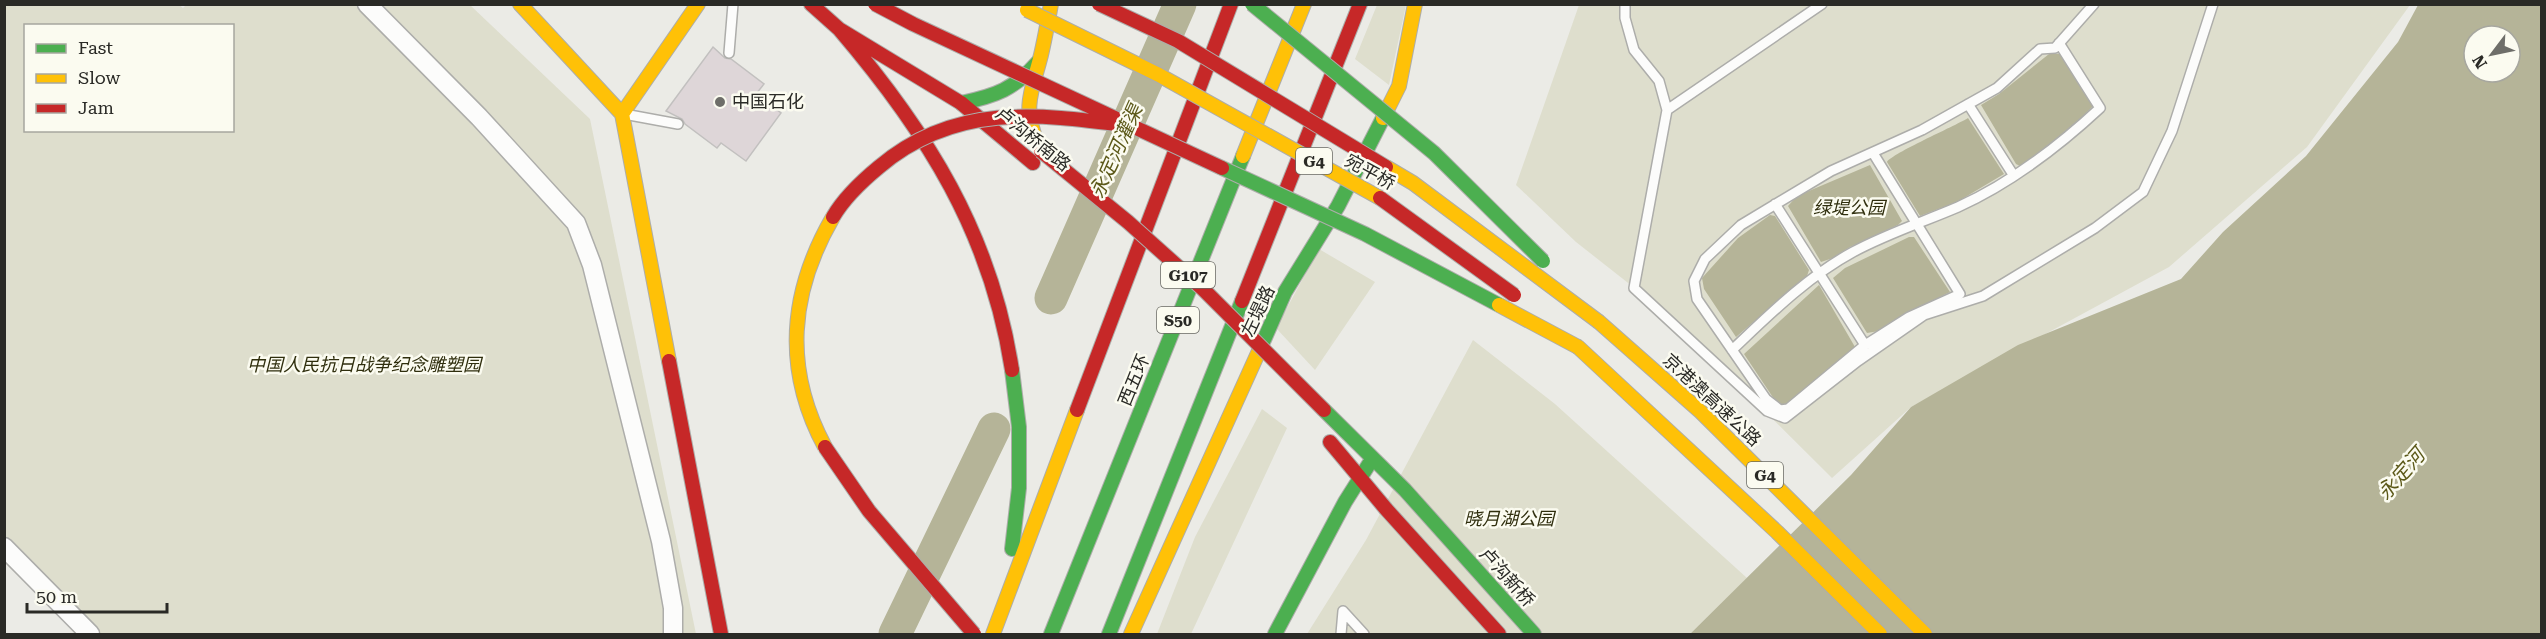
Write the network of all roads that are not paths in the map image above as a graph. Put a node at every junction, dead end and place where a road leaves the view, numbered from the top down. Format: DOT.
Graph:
graph roads {
  1 [pos="367,4"];
  2 [pos="520,4"];
  3 [pos="698,4"];
  4 [pos="733,4"];
  5 [pos="810,4"];
  6 [pos="875,4"];
  7 [pos="1051,4"];
  8 [pos="1100,4"];
  9 [pos="1232,4"];
  10 [pos="1252,4"];
  11 [pos="1260,4"];
  12 [pos="1304,4"];
  13 [pos="1360,4"];
  14 [pos="1415,4"];
  15 [pos="1625,4"];
  16 [pos="1822,4"];
  17 [pos="2094,4"];
  18 [pos="2213,4"];
  19 [pos="1021,7"];
  20 [pos="1277,25"];
  21 [pos="839,29"];
  22 [pos="2059,43"];
  23 [pos="729,53"];
  24 [pos="1040,60"];
  25 [pos="961,103"];
  26 [pos="1968,104"];
  27 [pos="1667,110"];
  28 [pos="622,114"];
  29 [pos="678,124"];
  30 [pos="1132,126"];
  31 [pos="1873,153"];
  32 [pos="1037,157"];
  33 [pos="2014,176"];
  34 [pos="1775,204"];
  35 [pos="1916,224"];
  36 [pos="1820,274"];
  37 [pos="1599,322"];
  38 [pos="1865,345"];
  39 [pos="1578,347"];
  40 [pos="1732,350"];
  41 [pos="1268,374"];
  42 [pos="1319,430"];
  43 [pos="1372,458"];
  44 [pos="1360,478"];
  45 [pos="1405,490"];
  46 [pos="4,547"];
  47 [pos="1000,617"];
  48 [pos="90,634"];
  49 [pos="673,634"];
  50 [pos="721,634"];
  51 [pos="974,634"];
  52 [pos="993,634"];
  53 [pos="1051,634"];
  54 [pos="1109,634"];
  55 [pos="1131,634"];
  56 [pos="1275,634"];
  57 [pos="1341,634"];
  58 [pos="1364,634"];
  59 [pos="1499,634"];
  60 [pos="1534,634"];
  61 [pos="1880,634"];
  62 [pos="1925,634"];
  1 -- 49 [label="street"];
  2 -- 28 [label="main road"];
  3 -- 28 [label="main road"];
  4 -- 23 [label="lane"];
  5 -- 21 [label="main road, 卢沟桥南路 / G107"];
  6 -- 30 [label="main road, bridge"];
  7 -- 24 [label="main road, 卢沟桥南路 / G107"];
  8 -- 37 [label="main road, 宛平桥 / G4, bridge"];
  9 -- 47 [label="main road"];
  10 -- 20 [label="main road, bridge"];
  11 -- 20 [label="main road, bridge"];
  12 -- 53 [label="main road, 西五环 / S50"];
  13 -- 54 [label="main road"];
  14 -- 55 [label="main road, 左堤路"];
  15 -- 27 [label="lane"];
  16 -- 27 [label="lane"];
  17 -- 22 [label="lane"];
  18 -- 27 [label="lane"];
  19 -- 39 [label="main road, 宛平桥 / G4, bridge"];
  20 -- 37 [label="main road, bridge"];
  21 -- 25 [label="main road, 卢沟桥南路 / G107"];
  21 -- 47 [label="main road"];
  22 -- 26 [label="lane"];
  22 -- 33 [label="lane"];
  24 -- 25 [label="main road"];
  24 -- 32 [label="main road, 卢沟桥南路 / G107"];
  25 -- 32 [label="main road, 卢沟桥南路 / G107"];
  26 -- 31 [label="lane"];
  26 -- 33 [label="lane"];
  28 -- 29 [label="lane"];
  28 -- 50 [label="main road"];
  30 -- 39 [label="main road, bridge"];
  30 -- 51 [label="main road, bridge"];
  31 -- 34 [label="lane"];
  31 -- 35 [label="lane"];
  32 -- 41 [label="main road, 卢沟桥南路 / G107"];
  32 -- 43 [label="main road, 卢沟桥南路 / G107, bridge"];
  33 -- 35 [label="lane"];
  34 -- 36 [label="lane"];
  34 -- 40 [label="lane"];
  35 -- 36 [label="lane"];
  35 -- 38 [label="lane"];
  36 -- 38 [label="lane"];
  36 -- 40 [label="lane"];
  37 -- 62 [label="main road, 京港澳高速公路 / G4"];
  38 -- 40 [label="lane"];
  39 -- 61 [label="main road, G4"];
  42 -- 44 [label="main road"];
  43 -- 44 [label="main road"];
  43 -- 45 [label="main road, 卢沟桥南路 / G107"];
  44 -- 56 [label="main road"];
  44 -- 59 [label="main road"];
  45 -- 60 [label="main road, 卢沟新桥 / G107"];
  46 -- 48 [label="street"];
  47 -- 52 [label="main road"];
  57 -- 58 [label="lane"];
}
